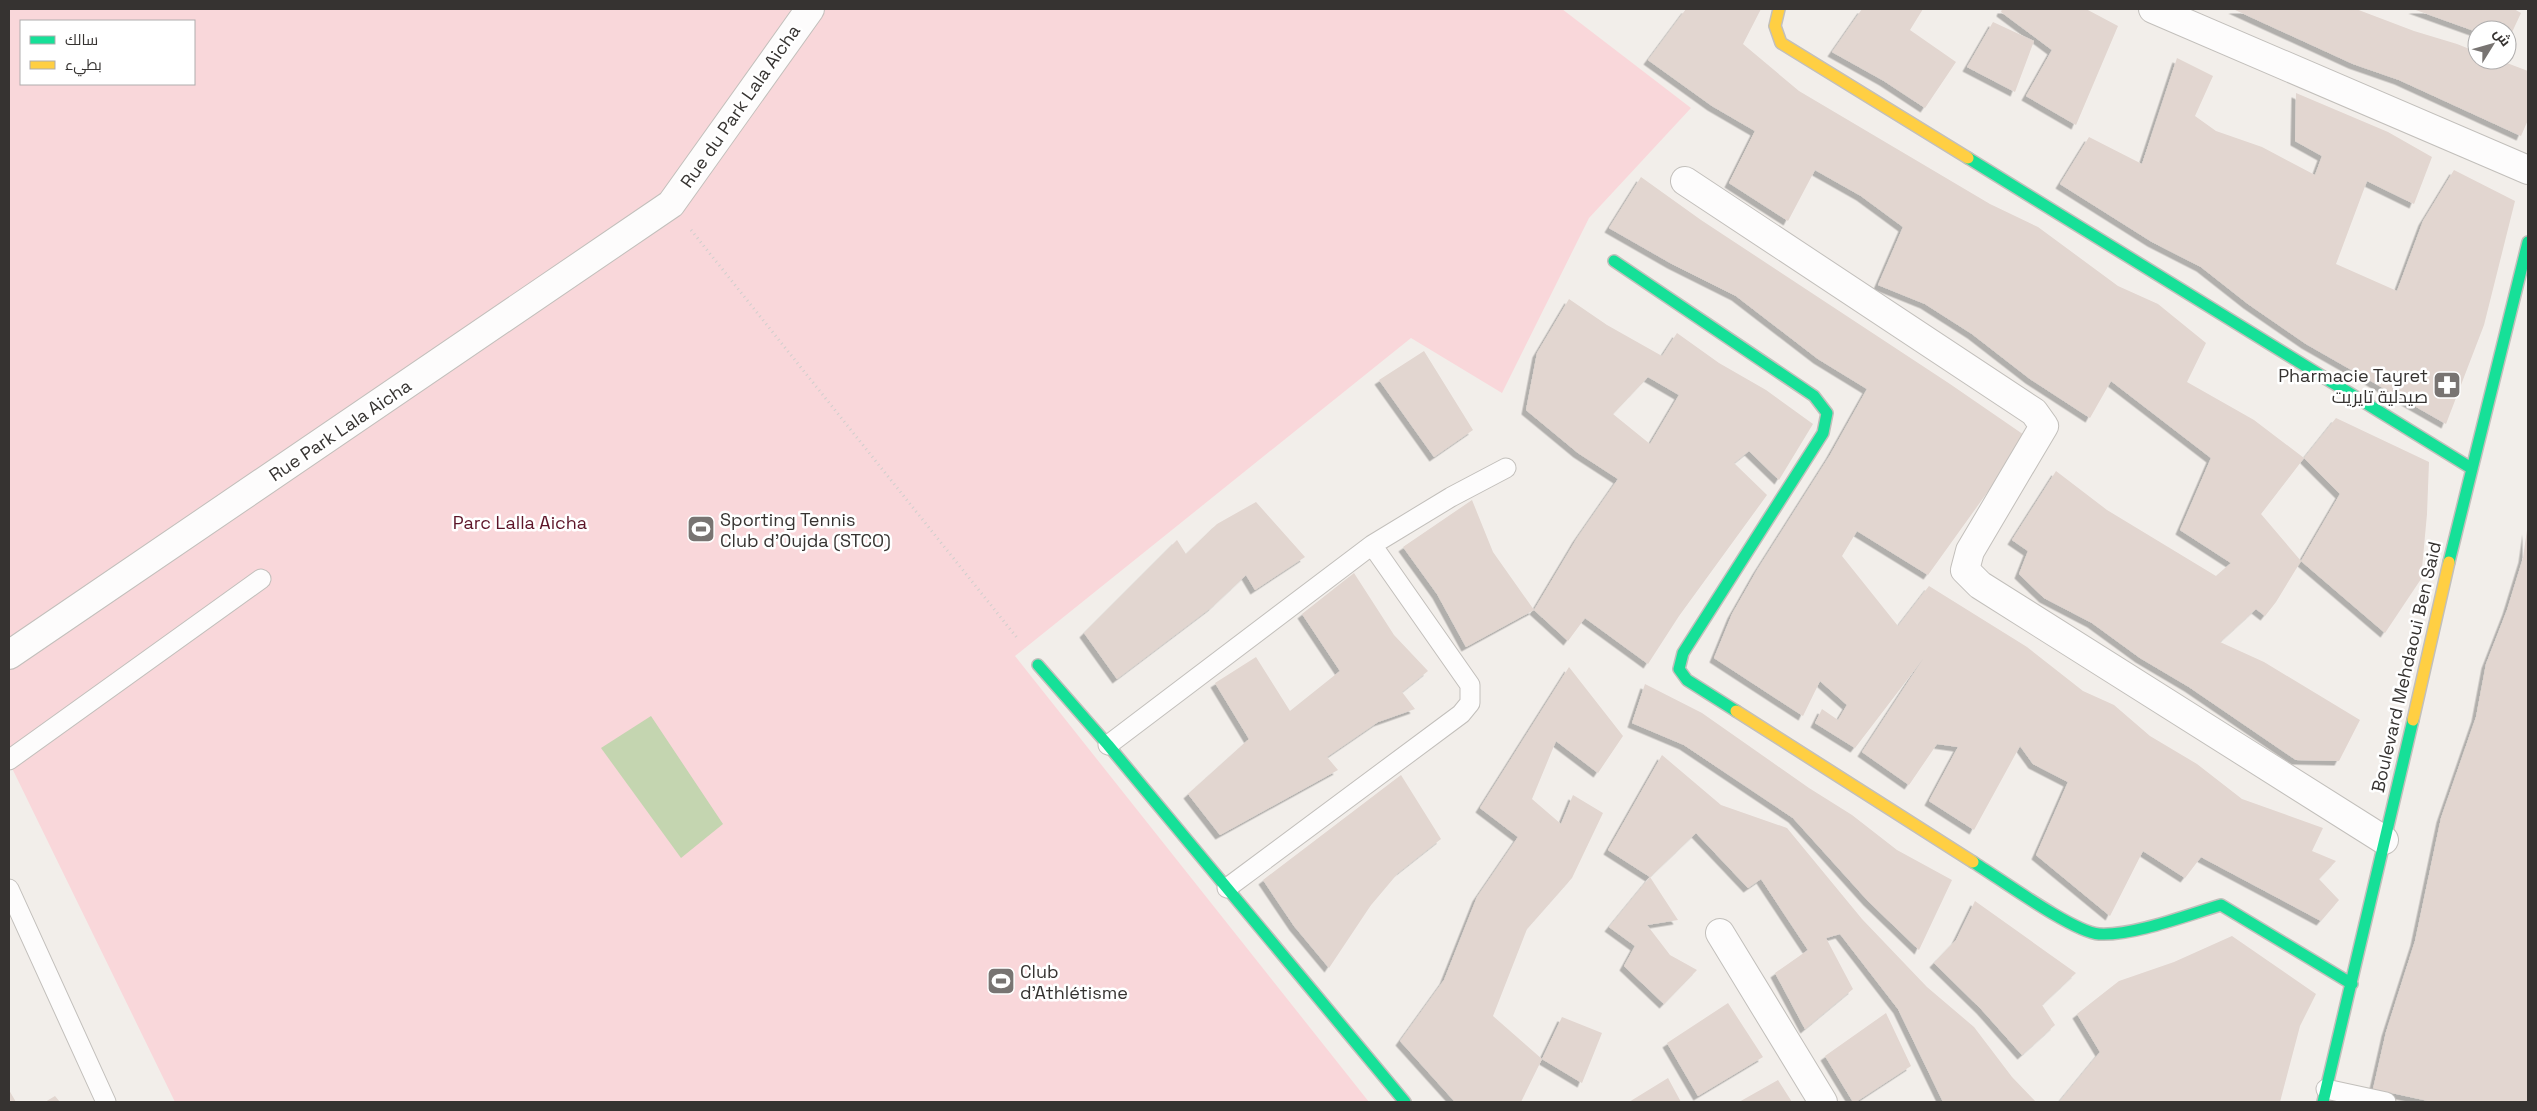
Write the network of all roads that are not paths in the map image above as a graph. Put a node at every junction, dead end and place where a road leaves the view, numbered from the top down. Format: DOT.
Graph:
graph roads {
  1 [pos="810,9"];
  2 [pos="1779,9"];
  3 [pos="2154,9"];
  4 [pos="2528,170"];
  5 [pos="1686,181"];
  6 [pos="671,204"];
  7 [pos="2528,242"];
  8 [pos="1614,261"];
  9 [pos="1506,468"];
  10 [pos="2471,468"];
  11 [pos="1372,546"];
  12 [pos="261,579"];
  13 [pos="9,655"];
  14 [pos="1038,665"];
  15 [pos="1108,745"];
  16 [pos="9,760"];
  17 [pos="2384,840"];
  18 [pos="1228,888"];
  19 [pos="9,889"];
  20 [pos="1720,933"];
  21 [pos="2352,984"];
  22 [pos="2324,1096"];
  23 [pos="106,1102"];
  24 [pos="1405,1102"];
  25 [pos="1823,1102"];
  26 [pos="2386,1102"];
  1 -- 6 [label="street, Rue du Park Lala Aicha"];
  2 -- 10 [label="street"];
  3 -- 4 [label="street"];
  5 -- 17 [label="street"];
  6 -- 13 [label="street, Rue Park Lala Aicha"];
  7 -- 10 [label="street, Boulevard Mehdaoui Ben Said"];
  8 -- 21 [label="street"];
  9 -- 11 [label="lane"];
  10 -- 17 [label="street, Boulevard Mehdaoui Ben Said"];
  11 -- 15 [label="lane"];
  11 -- 18 [label="lane"];
  12 -- 16 [label="lane"];
  14 -- 15 [label="street"];
  15 -- 18 [label="street"];
  17 -- 21 [label="street, Boulevard Mehdaoui Ben Said"];
  18 -- 24 [label="street"];
  19 -- 23 [label="lane"];
  20 -- 25 [label="street"];
  21 -- 22 [label="street, Boulevard Mehdaoui Ben Said"];
  22 -- 26 [label="lane"];
}
